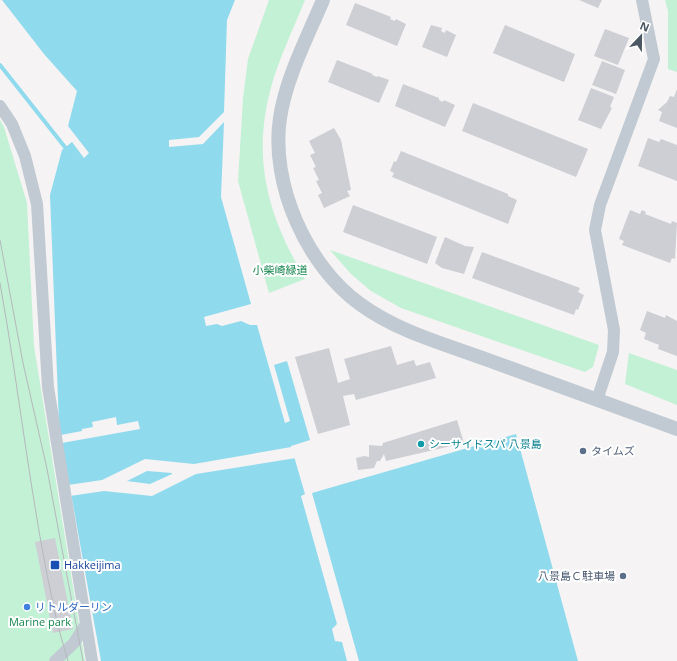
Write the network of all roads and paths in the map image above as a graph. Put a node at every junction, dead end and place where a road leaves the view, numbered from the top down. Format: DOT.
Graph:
graph roads {
  1 [pos="323,0"];
  2 [pos="642,0"];
  3 [pos="0,106"];
  4 [pos="597,400"];
  5 [pos="677,429"];
  6 [pos="86,624"];
  7 [pos="56,661"];
  8 [pos="92,661"];
  1 -- 4 [label="street"];
  2 -- 4 [label="street"];
  3 -- 6 [label="street"];
  4 -- 5 [label="street"];
  6 -- 7 [label="street"];
  6 -- 8 [label="street"];
}
